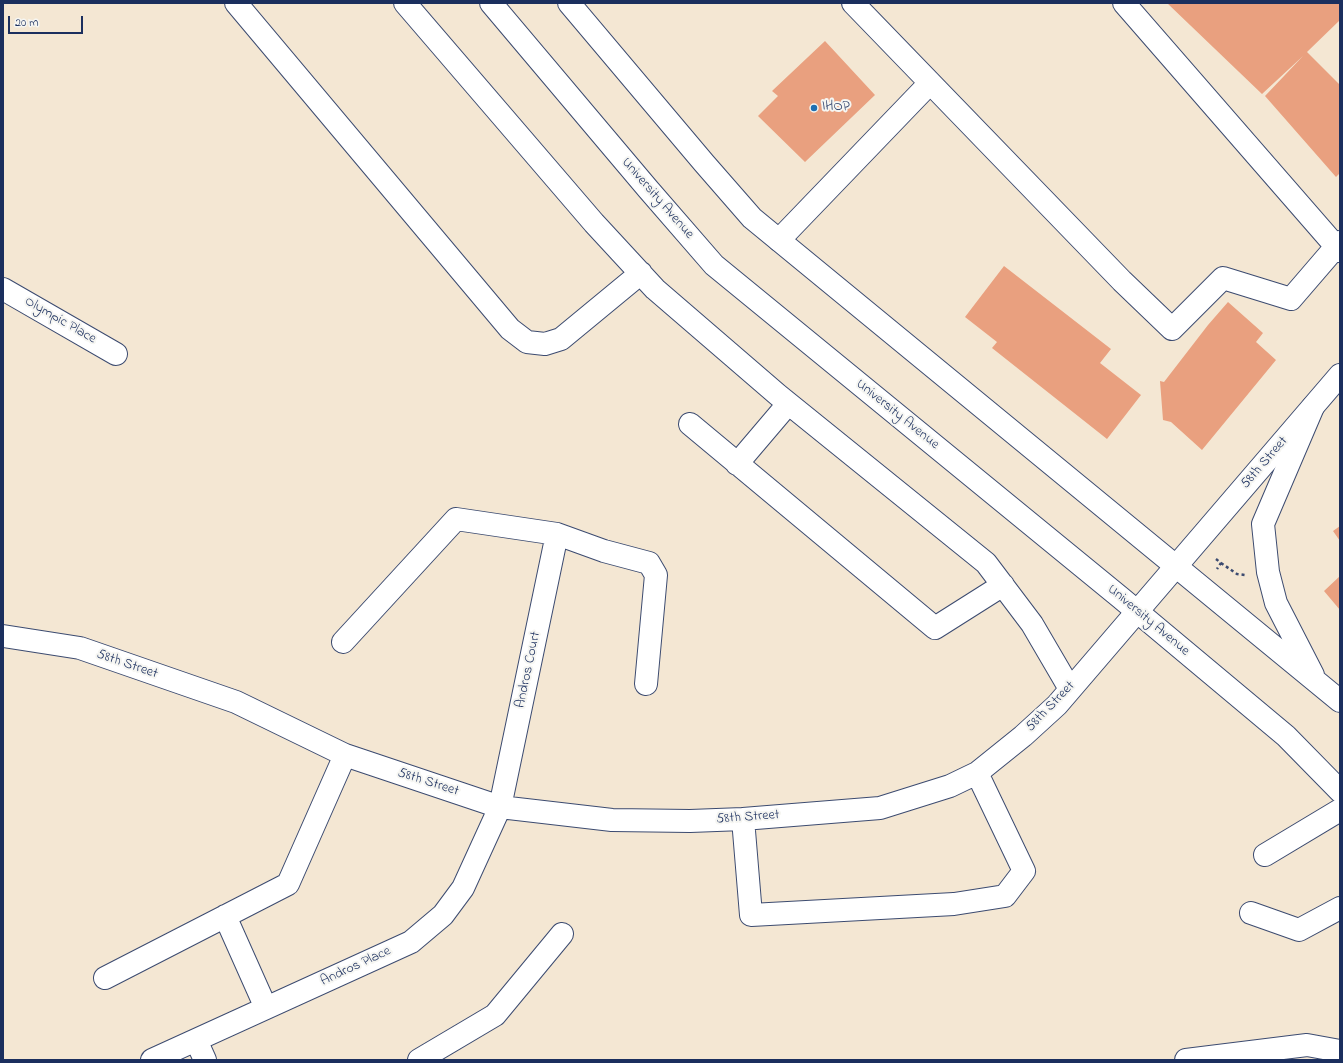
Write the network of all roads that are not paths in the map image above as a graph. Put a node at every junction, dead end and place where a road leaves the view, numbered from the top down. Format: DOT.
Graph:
graph roads {
  1 [pos="236,3"];
  2 [pos="405,3"];
  3 [pos="492,3"];
  4 [pos="569,3"];
  5 [pos="853,3"];
  6 [pos="1124,3"];
  7 [pos="930,83"];
  8 [pos="779,240"];
  9 [pos="1339,246"];
  10 [pos="641,274"];
  11 [pos="3,289"];
  12 [pos="116,354"];
  13 [pos="1340,375"];
  14 [pos="788,404"];
  15 [pos="1313,407"];
  16 [pos="690,424"];
  17 [pos="737,464"];
  18 [pos="557,534"];
  19 [pos="1176,567"];
  20 [pos="1003,585"];
  21 [pos="1136,612"];
  22 [pos="3,636"];
  23 [pos="343,642"];
  24 [pos="1317,683"];
  25 [pos="646,684"];
  26 [pos="1070,689"];
  27 [pos="1340,701"];
  28 [pos="345,755"];
  29 [pos="977,773"];
  30 [pos="1340,791"];
  31 [pos="500,807"];
  32 [pos="1340,810"];
  33 [pos="743,819"];
  34 [pos="1265,855"];
  35 [pos="1340,908"];
  36 [pos="1251,913"];
  37 [pos="224,916"];
  38 [pos="562,934"];
  39 [pos="105,978"];
  40 [pos="266,1008"];
  41 [pos="196,1040"];
  42 [pos="1340,1051"];
  43 [pos="152,1060"];
  44 [pos="205,1060"];
  45 [pos="419,1060"];
  46 [pos="1186,1060"];
  1 -- 10 [label="main road"];
  2 -- 10 [label="main road"];
  3 -- 21 [label="main road, University Avenue"];
  4 -- 8 [label="main road"];
  5 -- 7 [label="main road"];
  6 -- 9 [label="main road"];
  7 -- 8 [label="main road"];
  7 -- 9 [label="main road"];
  8 -- 19 [label="main road"];
  10 -- 14 [label="main road"];
  11 -- 12 [label="main road, Olympic Place"];
  13 -- 15 [label="main road, 58th Street"];
  14 -- 17 [label="main road"];
  14 -- 20 [label="main road"];
  15 -- 19 [label="main road, 58th Street"];
  15 -- 24 [label="main road"];
  16 -- 17 [label="main road"];
  17 -- 20 [label="main road"];
  18 -- 23 [label="main road"];
  18 -- 25 [label="main road"];
  18 -- 31 [label="main road, Andros Court"];
  19 -- 21 [label="main road, 58th Street"];
  19 -- 24 [label="main road"];
  20 -- 26 [label="main road"];
  21 -- 26 [label="main road, 58th Street"];
  21 -- 30 [label="main road, University Avenue"];
  22 -- 28 [label="main road, 58th Street"];
  24 -- 27 [label="main road"];
  26 -- 29 [label="main road, 58th Street"];
  28 -- 31 [label="main road, 58th Street"];
  28 -- 37 [label="main road"];
  29 -- 33 [label="main road, 58th Street"];
  29 -- 33 [label="main road"];
  31 -- 33 [label="main road, 58th Street"];
  31 -- 40 [label="main road, Andros Place"];
  32 -- 34 [label="main road"];
  35 -- 36 [label="main road"];
  37 -- 39 [label="main road"];
  37 -- 40 [label="main road"];
  38 -- 45 [label="main road"];
  40 -- 41 [label="main road, Andros Place"];
  41 -- 43 [label="main road, Andros Place"];
  41 -- 44 [label="main road"];
  42 -- 46 [label="main road"];
}
